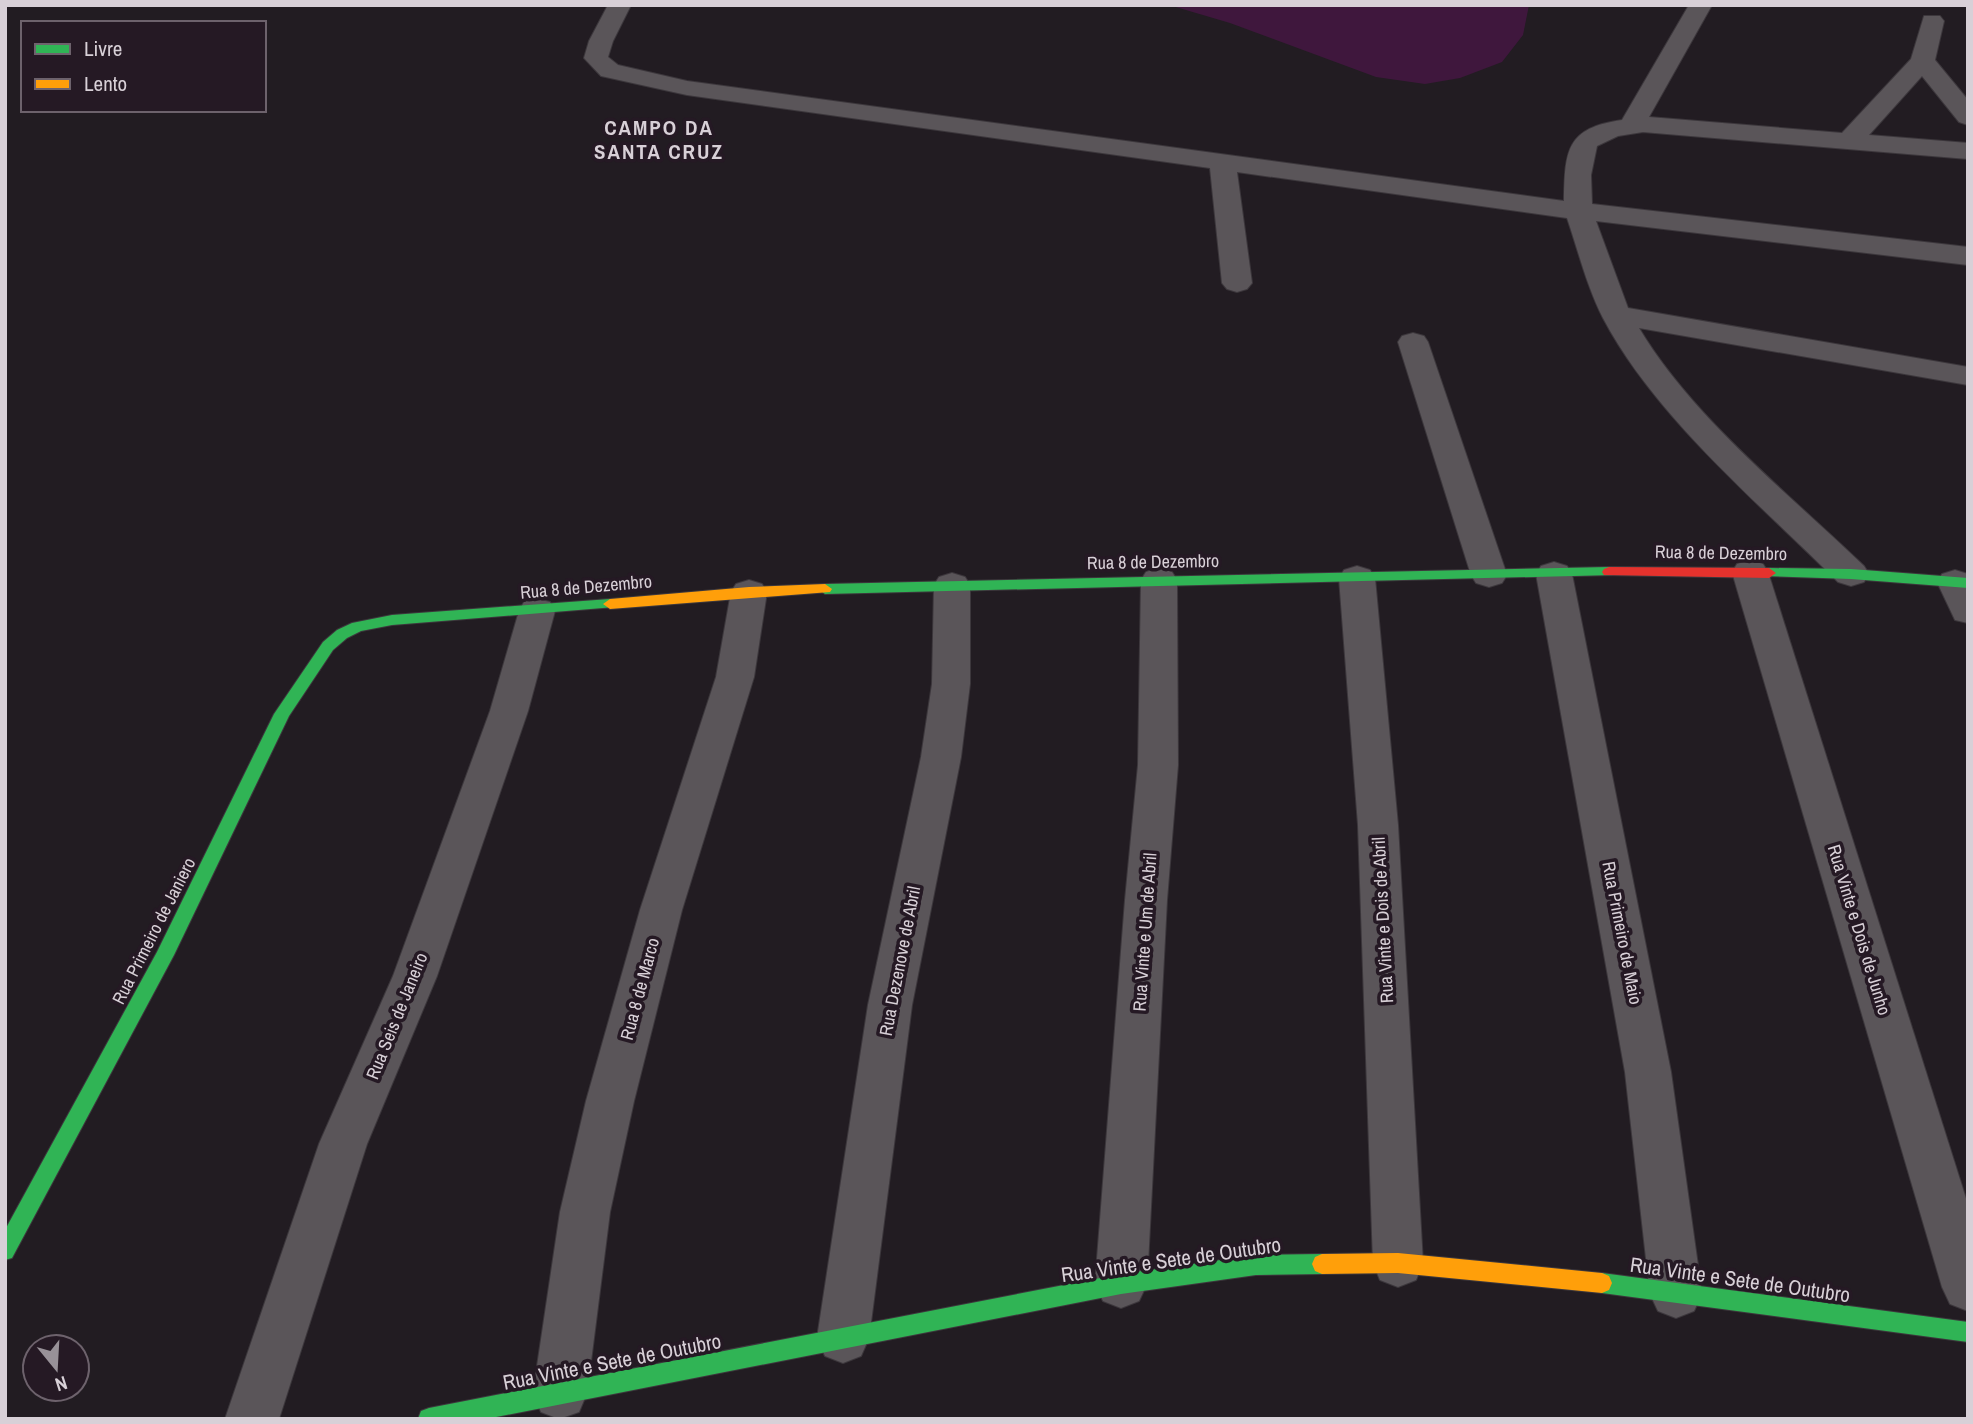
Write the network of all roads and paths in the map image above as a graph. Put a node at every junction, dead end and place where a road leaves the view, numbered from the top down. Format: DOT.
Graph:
graph roads {
  1 [pos="620,5"];
  2 [pos="1701,5"];
  3 [pos="1932,21"];
  4 [pos="1923,61"];
  5 [pos="1968,117"];
  6 [pos="1632,124"];
  7 [pos="1849,141"];
  8 [pos="1968,150"];
  9 [pos="1223,162"];
  10 [pos="1578,211"];
  11 [pos="1968,256"];
  12 [pos="1237,283"];
  13 [pos="1616,315"];
  14 [pos="1413,342"];
  15 [pos="1968,376"];
  16 [pos="1750,572"];
  17 [pos="1553,574"];
  18 [pos="1851,574"];
  19 [pos="1489,575"];
  20 [pos="1357,578"];
  21 [pos="1159,580"];
  22 [pos="952,585"];
  23 [pos="749,592"];
  24 [pos="1963,592"];
  25 [pos="537,611"];
  26 [pos="342,634"];
  27 [pos="5,1251"];
  28 [pos="1398,1263"];
  29 [pos="1121,1284"];
  30 [pos="1968,1287"];
  31 [pos="1676,1294"];
  32 [pos="1968,1332"];
  33 [pos="843,1338"];
  34 [pos="560,1393"];
  35 [pos="456,1416"];
  36 [pos="252,1419"];
  1 -- 9 [label="street"];
  2 -- 6 [label="street"];
  3 -- 4 [label="street"];
  4 -- 5 [label="street"];
  4 -- 7 [label="street"];
  6 -- 7 [label="street"];
  6 -- 10 [label="street"];
  7 -- 8 [label="street"];
  9 -- 10 [label="street"];
  9 -- 12 [label="street"];
  10 -- 11 [label="street"];
  10 -- 13 [label="street"];
  13 -- 15 [label="street"];
  13 -- 18 [label="street"];
  14 -- 19 [label="street"];
  16 -- 17 [label="street, Rua 8 de Dezembro"];
  16 -- 18 [label="street, Rua 8 de Dezembro"];
  16 -- 30 [label="street, Rua Vinte e Dois de Junho"];
  17 -- 19 [label="street, Rua 8 de Dezembro"];
  17 -- 31 [label="street, Rua Primeiro de Maio"];
  18 -- 24 [label="street, Rua 8 de Dezembro"];
  19 -- 20 [label="street, Rua 8 de Dezembro"];
  20 -- 21 [label="street, Rua 8 de Dezembro"];
  20 -- 28 [label="street, Rua Vinte e Dois de Abril"];
  21 -- 22 [label="street, Rua 8 de Dezembro"];
  21 -- 29 [label="street, Rua Vinte e Um de Abril"];
  22 -- 23 [label="street, Rua 8 de Dezembro"];
  22 -- 33 [label="street, Rua Dezenove de Abril"];
  23 -- 25 [label="street, Rua 8 de Dezembro"];
  23 -- 34 [label="street, Rua 8 de Marco"];
  25 -- 26 [label="street, Rua 8 de Dezembro"];
  25 -- 36 [label="street, Rua Seis de Janeiro"];
  26 -- 27 [label="street, Rua Primeiro de Janiero"];
  28 -- 29 [label="street, Rua Vinte e Sete de Outubro"];
  28 -- 31 [label="street, Rua Vinte e Sete de Outubro"];
  29 -- 33 [label="street, Rua Vinte e Sete de Outubro"];
  31 -- 32 [label="street, Rua Vinte e Sete de Outubro"];
  33 -- 34 [label="street, Rua Vinte e Sete de Outubro"];
  34 -- 35 [label="street, Rua Vinte e Sete de Outubro"];
}
